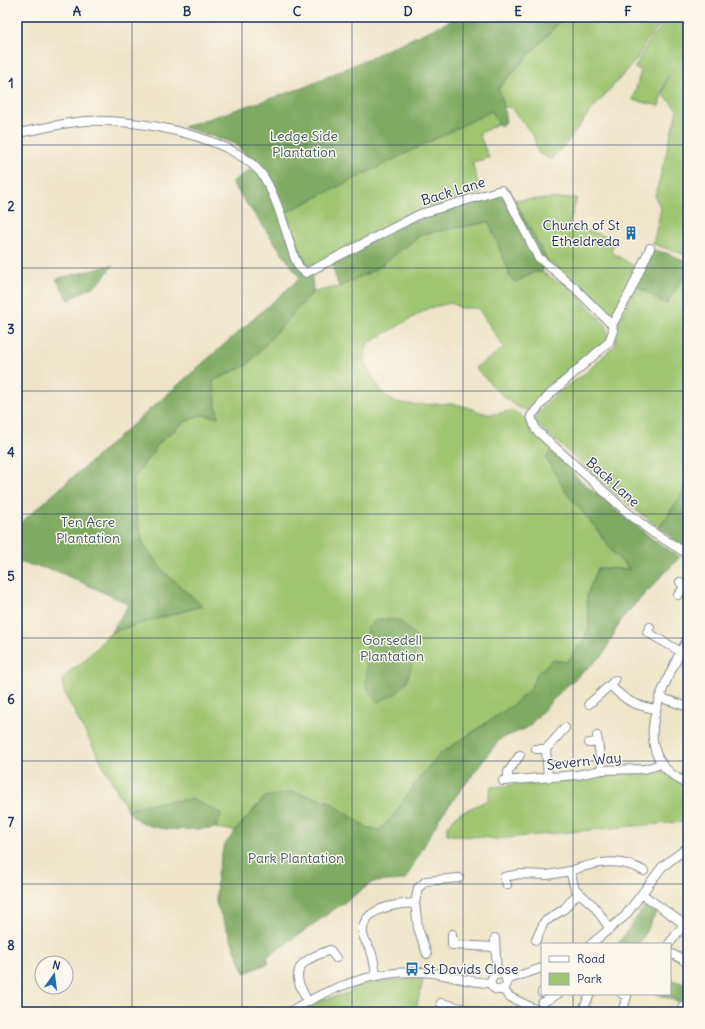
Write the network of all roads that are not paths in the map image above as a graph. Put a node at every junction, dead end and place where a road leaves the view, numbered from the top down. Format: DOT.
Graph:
graph roads {
  1 [pos="17,133"];
  2 [pos="650,248"];
  3 [pos="612,325"];
  4 [pos="688,554"];
  5 [pos="684,587"];
  6 [pos="678,595"];
  7 [pos="646,632"];
  8 [pos="687,641"];
  9 [pos="681,652"];
  10 [pos="659,697"];
  11 [pos="589,704"];
  12 [pos="688,707"];
  13 [pos="655,709"];
  14 [pos="565,728"];
  15 [pos="594,740"];
  16 [pos="546,748"];
  17 [pos="536,749"];
  18 [pos="520,755"];
  19 [pos="661,764"];
  20 [pos="602,770"];
  21 [pos="688,772"];
  22 [pos="548,777"];
  23 [pos="686,783"];
  24 [pos="688,847"];
  25 [pos="570,871"];
  26 [pos="644,871"];
  27 [pos="459,878"];
  28 [pos="507,885"];
  29 [pos="578,893"];
  30 [pos="642,894"];
  31 [pos="415,903"];
  32 [pos="686,921"];
  33 [pos="610,929"];
  34 [pos="452,934"];
  35 [pos="495,938"];
  36 [pos="536,940"];
  37 [pos="592,943"];
  38 [pos="669,943"];
  39 [pos="495,947"];
  40 [pos="687,953"];
  41 [pos="427,954"];
  42 [pos="671,954"];
  43 [pos="336,958"];
  44 [pos="686,962"];
  45 [pos="541,968"];
  46 [pos="376,975"];
  47 [pos="497,975"];
  48 [pos="506,980"];
  49 [pos="491,983"];
  50 [pos="502,989"];
  51 [pos="555,995"];
  52 [pos="590,995"];
  53 [pos="624,995"];
  54 [pos="543,999"];
  55 [pos="307,1001"];
  56 [pos="441,1003"];
  57 [pos="289,1012"];
  58 [pos="477,1012"];
  59 [pos="582,1012"];
  60 [pos="622,1012"];
  1 -- 3 [label="street, Back Lane"];
  2 -- 3 [label="street"];
  3 -- 4 [label="street, Back Lane"];
  5 -- 6 [label="street"];
  7 -- 9 [label="street"];
  8 -- 9 [label="street"];
  9 -- 10 [label="street"];
  10 -- 12 [label="street"];
  10 -- 13 [label="street"];
  11 -- 13 [label="street"];
  13 -- 19 [label="street"];
  14 -- 16 [label="street"];
  15 -- 20 [label="street"];
  16 -- 17 [label="street"];
  16 -- 22 [label="street"];
  18 -- 22 [label="street, Severn Way"];
  19 -- 20 [label="street, Severn Way"];
  19 -- 23 [label="street"];
  20 -- 22 [label="street, Severn Way"];
  21 -- 23 [label="street"];
  24 -- 30 [label="street"];
  25 -- 26 [label="street"];
  25 -- 28 [label="street"];
  25 -- 29 [label="street"];
  27 -- 31 [label="street"];
  29 -- 33 [label="street"];
  29 -- 36 [label="street"];
  30 -- 32 [label="street"];
  30 -- 33 [label="street"];
  31 -- 41 [label="street"];
  31 -- 46 [label="street"];
  32 -- 38 [label="street"];
  33 -- 37 [label="street"];
  34 -- 39 [label="street"];
  35 -- 39 [label="street"];
  39 -- 47 [label="street"];
  40 -- 44 [label="street"];
  42 -- 44 [label="street"];
  43 -- 55 [label="street"];
  45 -- 48 [label="street"];
  46 -- 49 [label="street"];
  46 -- 55 [label="street"];
  47 -- 48 [label="street"];
  47 -- 49 [label="street"];
  48 -- 50 [label="street"];
  49 -- 50 [label="street"];
  50 -- 54 [label="street"];
  51 -- 54 [label="street"];
  52 -- 59 [label="street"];
  53 -- 60 [label="street"];
  55 -- 57 [label="street"];
  56 -- 58 [label="street"];
}
